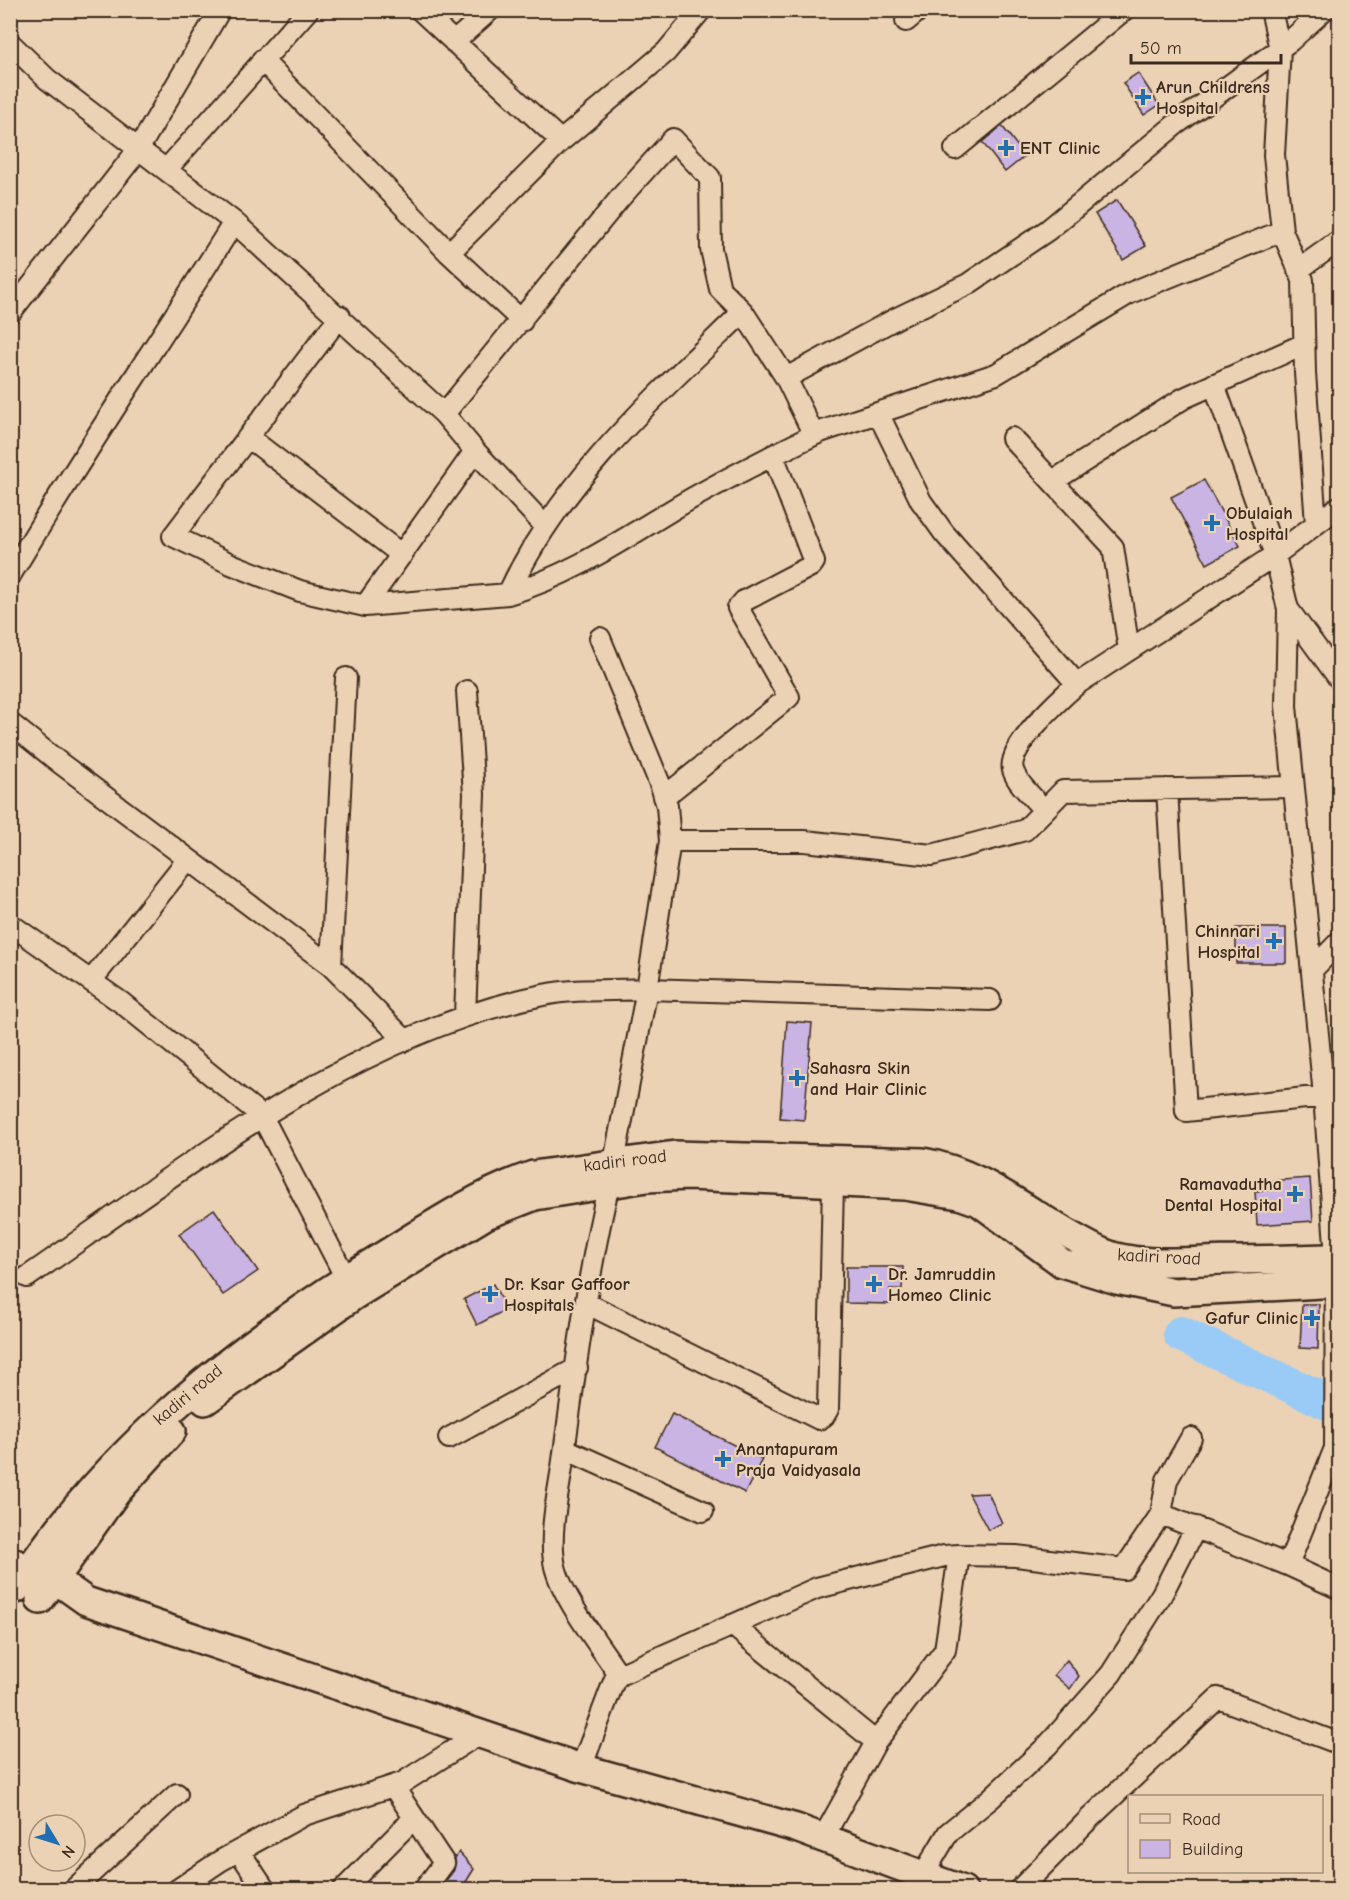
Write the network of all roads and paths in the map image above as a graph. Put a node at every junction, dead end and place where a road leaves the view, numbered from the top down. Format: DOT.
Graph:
graph roads {
  1 [pos="309,10"];
  2 [pos="420,10"];
  3 [pos="490,10"];
  4 [pos="701,10"];
  5 [pos="1124,10"];
  6 [pos="1271,10"];
  7 [pos="1324,10"];
  8 [pos="216,13"];
  9 [pos="454,42"];
  10 [pos="10,43"];
  11 [pos="1280,49"];
  12 [pos="262,60"];
  13 [pos="561,141"];
  14 [pos="138,150"];
  15 [pos="955,150"];
  16 [pos="165,170"];
  17 [pos="234,222"];
  18 [pos="1282,231"];
  19 [pos="1340,240"];
  20 [pos="449,253"];
  21 [pos="1298,270"];
  22 [pos="13,302"];
  23 [pos="743,312"];
  24 [pos="339,316"];
  25 [pos="522,321"];
  26 [pos="1304,344"];
  27 [pos="786,378"];
  28 [pos="1214,384"];
  29 [pos="878,413"];
  30 [pos="444,414"];
  31 [pos="817,433"];
  32 [pos="248,437"];
  33 [pos="1012,438"];
  34 [pos="475,452"];
  35 [pos="773,455"];
  36 [pos="1053,481"];
  37 [pos="1340,506"];
  38 [pos="1316,524"];
  39 [pos="545,526"];
  40 [pos="402,555"];
  41 [pos="1275,555"];
  42 [pos="10,576"];
  43 [pos="508,594"];
  44 [pos="365,606"];
  45 [pos="1287,609"];
  46 [pos="600,638"];
  47 [pos="1129,650"];
  48 [pos="346,678"];
  49 [pos="1340,680"];
  50 [pos="1077,684"];
  51 [pos="467,691"];
  52 [pos="10,723"];
  53 [pos="1293,787"];
  54 [pos="1167,789"];
  55 [pos="664,797"];
  56 [pos="1044,810"];
  57 [pos="670,841"];
  58 [pos="188,859"];
  59 [pos="10,924"];
  60 [pos="1340,941"];
  61 [pos="331,966"];
  62 [pos="1312,970"];
  63 [pos="91,981"];
  64 [pos="647,989"];
  65 [pos="990,1000"];
  66 [pos="465,1015"];
  67 [pos="404,1039"];
  68 [pos="1324,1096"];
  69 [pos="262,1116"];
  70 [pos="611,1173"];
  71 [pos="833,1184"];
  72 [pos="1338,1270"];
  73 [pos="27,1277"];
  74 [pos="350,1287"];
  75 [pos="586,1303"];
  76 [pos="577,1368"];
  77 [pos="449,1438"];
  78 [pos="1191,1438"];
  79 [pos="565,1449"];
  80 [pos="703,1511"];
  81 [pos="1161,1514"];
  82 [pos="1196,1527"];
  83 [pos="958,1555"];
  84 [pos="1288,1565"];
  85 [pos="17,1576"];
  86 [pos="1340,1589"];
  87 [pos="48,1590"];
  88 [pos="732,1625"];
  89 [pos="619,1675"];
  90 [pos="482,1732"];
  91 [pos="876,1742"];
  92 [pos="1340,1744"];
  93 [pos="581,1768"];
  94 [pos="393,1786"];
  95 [pos="177,1794"];
  96 [pos="414,1818"];
  97 [pos="823,1838"];
  98 [pos="240,1851"];
  99 [pos="923,1875"];
  100 [pos="73,1890"];
  101 [pos="177,1890"];
  102 [pos="265,1890"];
  103 [pos="343,1890"];
  104 [pos="424,1890"];
  105 [pos="963,1890"];
  106 [pos="1019,1890"];
  1 -- 12 [label="street"];
  2 -- 9 [label="street"];
  3 -- 9 [label="street"];
  4 -- 13 [label="street"];
  5 -- 15 [label="street"];
  6 -- 11 [label="street"];
  7 -- 11 [label="street"];
  8 -- 14 [label="street"];
  9 -- 13 [label="street"];
  10 -- 14 [label="street"];
  11 -- 18 [label="street"];
  11 -- 27 [label="street"];
  12 -- 16 [label="street"];
  12 -- 20 [label="street"];
  13 -- 20 [label="street"];
  14 -- 16 [label="street"];
  14 -- 22 [label="street"];
  16 -- 17 [label="street"];
  17 -- 24 [label="street"];
  17 -- 42 [label="street"];
  18 -- 21 [label="street"];
  18 -- 29 [label="street"];
  19 -- 21 [label="street"];
  20 -- 25 [label="street"];
  21 -- 26 [label="street"];
  23 -- 25 [label="street"];
  23 -- 27 [label="street"];
  23 -- 39 [label="street"];
  24 -- 30 [label="street"];
  24 -- 32 [label="street"];
  25 -- 30 [label="street"];
  26 -- 28 [label="street"];
  26 -- 38 [label="street"];
  27 -- 31 [label="street"];
  28 -- 36 [label="street"];
  28 -- 41 [label="street"];
  29 -- 31 [label="street"];
  29 -- 50 [label="street"];
  30 -- 34 [label="street"];
  31 -- 35 [label="street"];
  32 -- 40 [label="street"];
  32 -- 44 [label="street"];
  33 -- 36 [label="street"];
  34 -- 39 [label="street"];
  34 -- 40 [label="street"];
  35 -- 43 [label="street"];
  35 -- 55 [label="street"];
  36 -- 47 [label="street"];
  37 -- 38 [label="street"];
  38 -- 41 [label="street"];
  39 -- 43 [label="street"];
  40 -- 44 [label="street"];
  41 -- 45 [label="street"];
  41 -- 47 [label="street"];
  43 -- 44 [label="street"];
  45 -- 49 [label="street"];
  45 -- 53 [label="street"];
  46 -- 55 [label="street"];
  47 -- 50 [label="street"];
  48 -- 61 [label="street"];
  50 -- 56 [label="street"];
  51 -- 66 [label="street"];
  52 -- 58 [label="street"];
  53 -- 54 [label="street"];
  53 -- 62 [label="street"];
  54 -- 56 [label="street"];
  54 -- 68 [label="street"];
  55 -- 57 [label="street"];
  56 -- 57 [label="street"];
  57 -- 64 [label="street"];
  58 -- 61 [label="street"];
  58 -- 63 [label="street"];
  59 -- 63 [label="street"];
  60 -- 62 [label="street"];
  61 -- 67 [label="street"];
  62 -- 68 [label="street"];
  63 -- 69 [label="street"];
  64 -- 65 [label="street"];
  64 -- 66 [label="street"];
  64 -- 70 [label="street"];
  66 -- 67 [label="street"];
  67 -- 69 [label="street"];
  68 -- 72 [label="street"];
  69 -- 73 [label="street"];
  69 -- 74 [label="street"];
  70 -- 71 [label="main road, kadiri road"];
  70 -- 72 [label="main road, kadiri road"];
  70 -- 74 [label="main road, kadiri road"];
  70 -- 75 [label="street"];
  71 -- 72 [label="main road, kadiri road"];
  71 -- 75 [label="street"];
  72 -- 84 [label="street"];
  74 -- 85 [label="main road, kadiri road"];
  74 -- 87 [label="main road, kadiri road"];
  75 -- 76 [label="street"];
  76 -- 77 [label="street"];
  76 -- 79 [label="street"];
  78 -- 81 [label="street"];
  79 -- 80 [label="street"];
  79 -- 89 [label="street"];
  81 -- 82 [label="street"];
  81 -- 83 [label="street"];
  82 -- 84 [label="street"];
  82 -- 99 [label="street"];
  83 -- 88 [label="street"];
  83 -- 91 [label="street"];
  84 -- 86 [label="street"];
  85 -- 87 [label="main road, kadiri road"];
  87 -- 90 [label="main road"];
  88 -- 89 [label="street"];
  88 -- 91 [label="street"];
  89 -- 93 [label="street"];
  90 -- 93 [label="main road"];
  90 -- 94 [label="street"];
  91 -- 97 [label="street"];
  92 -- 106 [label="street"];
  93 -- 97 [label="main road"];
  94 -- 96 [label="street"];
  94 -- 98 [label="street"];
  95 -- 100 [label="street"];
  96 -- 103 [label="street"];
  96 -- 104 [label="street"];
  97 -- 99 [label="main road"];
  98 -- 101 [label="street"];
  98 -- 102 [label="street"];
  99 -- 105 [label="main road"];
}
